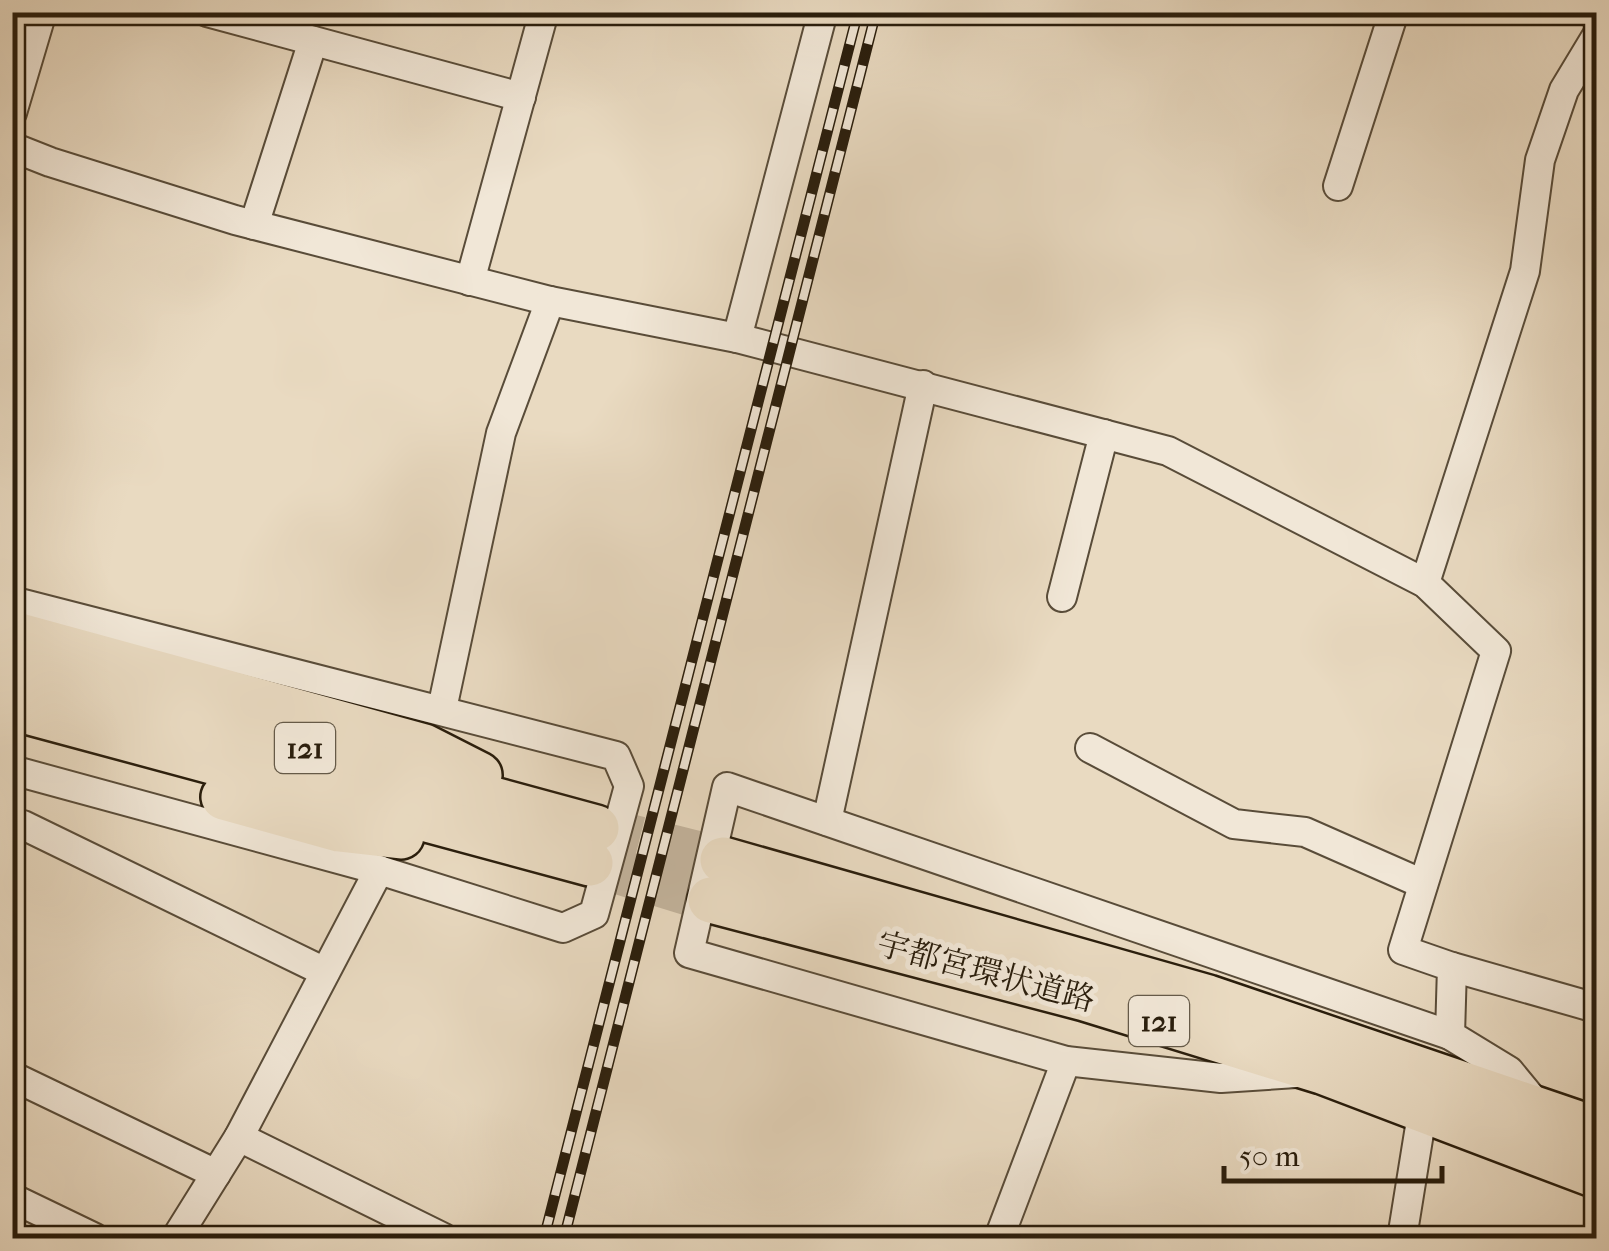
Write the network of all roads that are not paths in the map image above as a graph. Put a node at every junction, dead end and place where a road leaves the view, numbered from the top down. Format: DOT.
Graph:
graph roads {
  1 [pos="42,12"];
  2 [pos="206,12"];
  3 [pos="544,12"];
  4 [pos="822,12"];
  5 [pos="1394,12"];
  6 [pos="1596,37"];
  7 [pos="313,41"];
  8 [pos="520,96"];
  9 [pos="12,113"];
  10 [pos="12,146"];
  11 [pos="1338,186"];
  12 [pos="254,225"];
  13 [pos="470,280"];
  14 [pos="550,301"];
  15 [pos="736,338"];
  16 [pos="924,385"];
  17 [pos="1104,434"];
  18 [pos="1425,583"];
  19 [pos="1062,597"];
  20 [pos="12,601"];
  21 [pos="12,634"];
  22 [pos="12,669"];
  23 [pos="12,708"];
  24 [pos="442,709"];
  25 [pos="12,737"];
  26 [pos="1090,748"];
  27 [pos="12,770"];
  28 [pos="827,821"];
  29 [pos="22,825"];
  30 [pos="577,841"];
  31 [pos="379,870"];
  32 [pos="1423,884"];
  33 [pos="1452,967"];
  34 [pos="326,972"];
  35 [pos="1596,1008"];
  36 [pos="1450,1035"];
  37 [pos="1066,1061"];
  38 [pos="1322,1071"];
  39 [pos="12,1076"];
  40 [pos="1423,1108"];
  41 [pos="1542,1110"];
  42 [pos="1596,1130"];
  43 [pos="238,1137"];
  44 [pos="216,1174"];
  45 [pos="1596,1175"];
  46 [pos="12,1198"];
  47 [pos="95,1238"];
  48 [pos="176,1238"];
  49 [pos="444,1238"];
  50 [pos="999,1238"];
  51 [pos="1402,1238"];
  1 -- 9 [label="street"];
  2 -- 7 [label="street"];
  3 -- 8 [label="street"];
  4 -- 15 [label="street"];
  5 -- 11 [label="street"];
  6 -- 18 [label="street"];
  7 -- 8 [label="street"];
  7 -- 12 [label="street"];
  8 -- 13 [label="street"];
  10 -- 12 [label="street"];
  12 -- 13 [label="street"];
  13 -- 14 [label="street"];
  14 -- 15 [label="street"];
  14 -- 24 [label="street"];
  15 -- 16 [label="street"];
  16 -- 17 [label="street"];
  16 -- 28 [label="street"];
  17 -- 18 [label="street"];
  17 -- 19 [label="street"];
  18 -- 32 [label="street"];
  20 -- 24 [label="street"];
  21 -- 30 [label="highway, 121"];
  22 -- 30 [label="highway, 121"];
  23 -- 30 [label="highway, 121"];
  24 -- 31 [label="street"];
  25 -- 30 [label="highway, 121"];
  26 -- 32 [label="street"];
  27 -- 31 [label="street"];
  28 -- 36 [label="street"];
  28 -- 37 [label="street"];
  29 -- 34 [label="street"];
  31 -- 34 [label="street"];
  32 -- 33 [label="street"];
  33 -- 35 [label="street"];
  33 -- 36 [label="street"];
  34 -- 43 [label="street"];
  36 -- 41 [label="street"];
  37 -- 38 [label="street"];
  37 -- 50 [label="street"];
  38 -- 40 [label="highway, 宇都宮環状道路 / 121"];
  38 -- 41 [label="highway, 宇都宮環状道路 / 121"];
  39 -- 44 [label="street"];
  40 -- 45 [label="highway, 宇都宮環状道路 / 121"];
  40 -- 51 [label="street"];
  41 -- 42 [label="highway, 宇都宮環状道路 / 121"];
  43 -- 44 [label="street"];
  43 -- 49 [label="street"];
  44 -- 48 [label="street"];
  46 -- 47 [label="street"];
}
